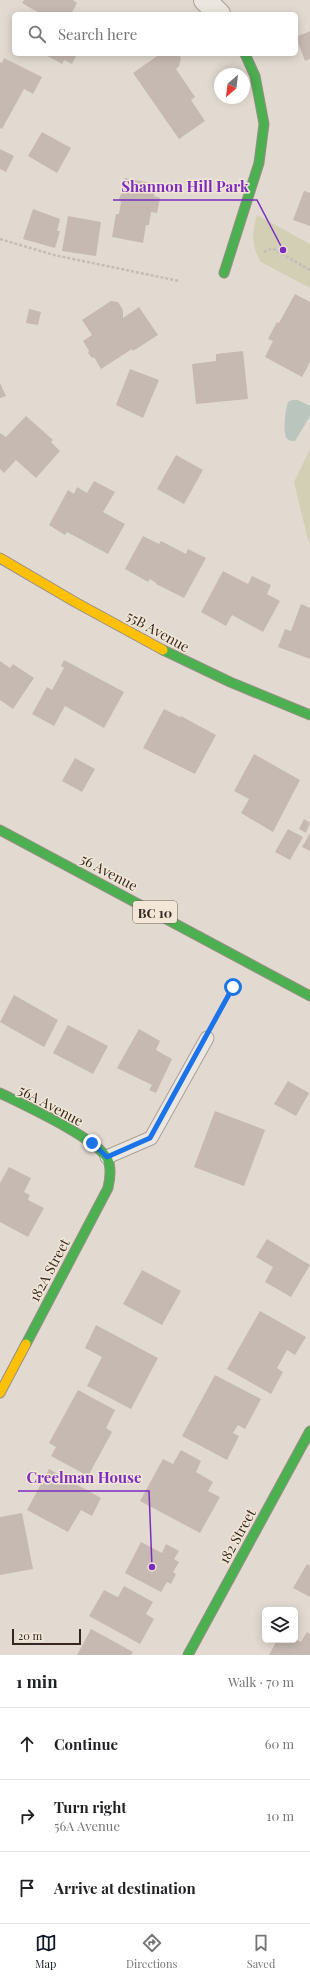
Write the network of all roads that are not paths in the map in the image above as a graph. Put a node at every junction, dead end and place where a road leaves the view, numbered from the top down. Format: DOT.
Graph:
graph roads {
  1 [pos="205,0"];
  2 [pos="217,12"];
  3 [pos="246,56"];
  4 [pos="224,273"];
  5 [pos="0,558"];
  6 [pos="310,715"];
  7 [pos="0,830"];
  8 [pos="310,996"];
  9 [pos="207,1038"];
  10 [pos="0,1093"];
  11 [pos="107,1157"];
  12 [pos="0,1393"];
  13 [pos="310,1431"];
  14 [pos="188,1655"];
  1 -- 2 [label="street"];
  3 -- 4 [label="main road"];
  5 -- 6 [label="main road, 55B Avenue"];
  7 -- 8 [label="main road, 56 Avenue / BC 10"];
  9 -- 11 [label="lane"];
  10 -- 11 [label="main road, 56A Avenue"];
  11 -- 12 [label="main road, 182A Street"];
  13 -- 14 [label="main road, 182 Street"];
}
